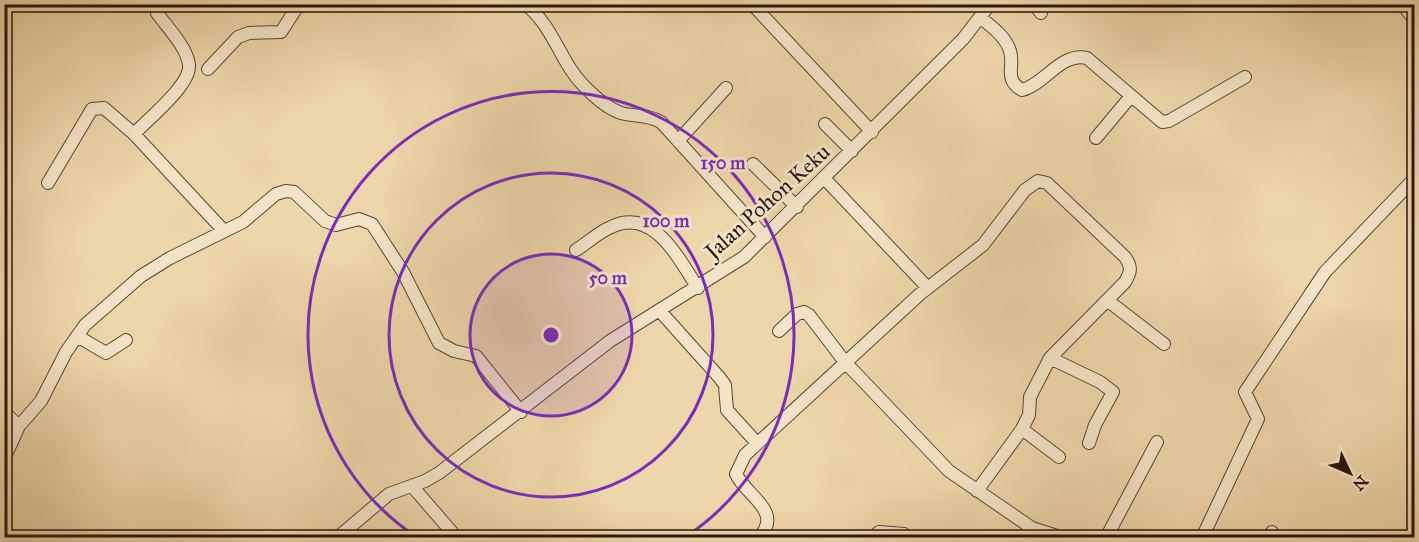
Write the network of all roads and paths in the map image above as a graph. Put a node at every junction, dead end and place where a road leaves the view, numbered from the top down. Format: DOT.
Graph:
graph roads {
  1 [pos="299,4"];
  2 [pos="525,4"];
  3 [pos="752,4"];
  4 [pos="990,4"];
  5 [pos="1402,4"];
  6 [pos="157,13"];
  7 [pos="981,18"];
  8 [pos="1414,19"];
  9 [pos="208,69"];
  10 [pos="1245,77"];
  11 [pos="726,88"];
  12 [pos="1131,96"];
  13 [pos="825,124"];
  14 [pos="872,132"];
  15 [pos="134,134"];
  16 [pos="1096,138"];
  17 [pos="678,141"];
  18 [pos="852,151"];
  19 [pos="753,164"];
  20 [pos="825,178"];
  21 [pos="1414,179"];
  22 [pos="48,183"];
  23 [pos="796,207"];
  24 [pos="224,231"];
  25 [pos="765,237"];
  26 [pos="576,250"];
  27 [pos="698,288"];
  28 [pos="928,288"];
  29 [pos="1107,300"];
  30 [pos="659,310"];
  31 [pos="779,330"];
  32 [pos="77,336"];
  33 [pos="126,340"];
  34 [pos="1164,344"];
  35 [pos="1050,358"];
  36 [pos="845,362"];
  37 [pos="4,412"];
  38 [pos="521,412"];
  39 [pos="19,426"];
  40 [pos="1022,429"];
  41 [pos="756,442"];
  42 [pos="1157,442"];
  43 [pos="1089,443"];
  44 [pos="1059,457"];
  45 [pos="4,459"];
  46 [pos="412,486"];
  47 [pos="977,491"];
  48 [pos="1032,528"];
  49 [pos="904,534"];
  50 [pos="337,537"];
  51 [pos="457,537"];
  52 [pos="759,537"];
  53 [pos="872,537"];
  54 [pos="1022,537"];
  55 [pos="1063,537"];
  56 [pos="1106,537"];
  57 [pos="1202,537"];
  1 -- 9 [label="street"];
  2 -- 17 [label="street"];
  3 -- 14 [label="street"];
  4 -- 7 [label="street, Jalan Pohon Keku"];
  5 -- 8 [label="street"];
  6 -- 15 [label="street"];
  7 -- 12 [label="street"];
  7 -- 14 [label="street, Jalan Pohon Keku"];
  10 -- 12 [label="street"];
  11 -- 17 [label="street"];
  12 -- 16 [label="street"];
  13 -- 18 [label="street"];
  14 -- 18 [label="street, Jalan Pohon Keku"];
  15 -- 22 [label="street"];
  15 -- 24 [label="street"];
  17 -- 25 [label="street"];
  18 -- 20 [label="street, Jalan Pohon Keku"];
  19 -- 23 [label="street"];
  20 -- 23 [label="street, Jalan Pohon Keku"];
  20 -- 28 [label="street"];
  21 -- 57 [label="street"];
  23 -- 25 [label="street, Jalan Pohon Keku"];
  24 -- 32 [label="street"];
  24 -- 38 [label="street"];
  25 -- 27 [label="street, Jalan Pohon Keku"];
  26 -- 27 [label="street"];
  27 -- 30 [label="street, Jalan Pohon Keku"];
  28 -- 29 [label="street"];
  28 -- 36 [label="street"];
  29 -- 34 [label="street"];
  29 -- 35 [label="street"];
  30 -- 38 [label="street, Jalan Pohon Keku"];
  30 -- 41 [label="street"];
  31 -- 36 [label="street"];
  32 -- 33 [label="street"];
  32 -- 39 [label="street"];
  35 -- 40 [label="street"];
  35 -- 43 [label="street"];
  36 -- 41 [label="street"];
  36 -- 47 [label="street"];
  37 -- 39 [label="street"];
  38 -- 46 [label="street, Jalan Pohon Keku"];
  39 -- 45 [label="street"];
  40 -- 44 [label="street"];
  40 -- 47 [label="street"];
  41 -- 52 [label="street"];
  42 -- 56 [label="street"];
  46 -- 50 [label="street, Jalan Pohon Keku"];
  46 -- 51 [label="street"];
  47 -- 48 [label="street"];
  48 -- 54 [label="street"];
  48 -- 55 [label="street"];
  49 -- 53 [label="street"];
}
